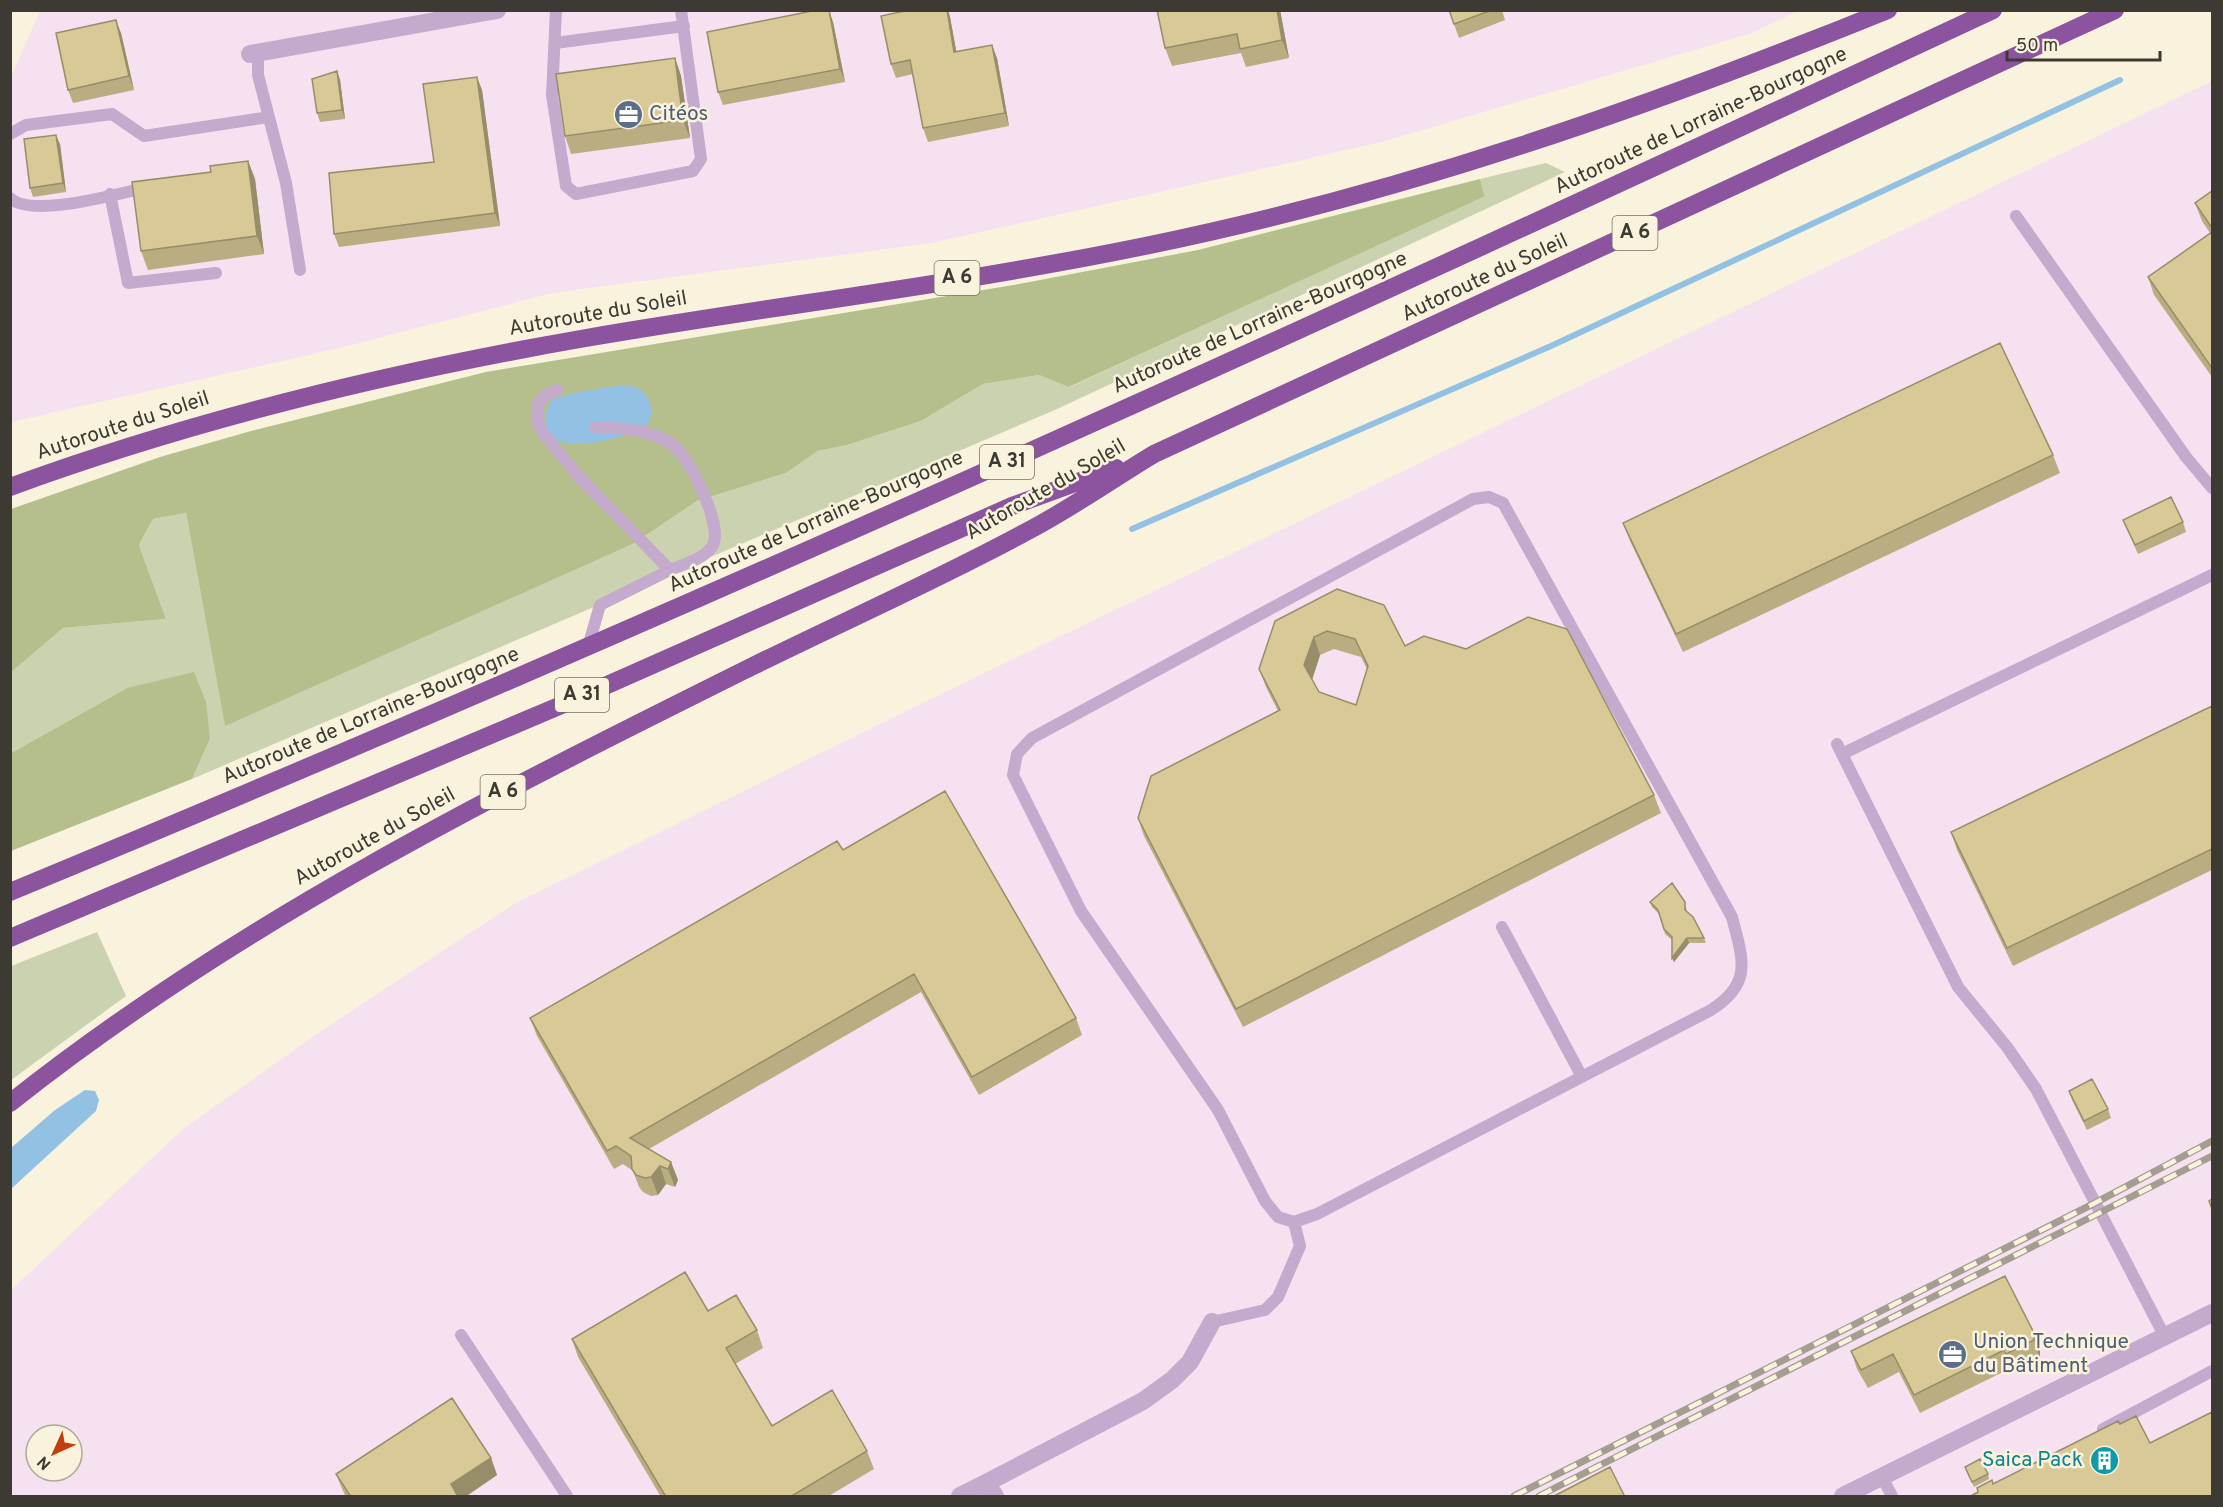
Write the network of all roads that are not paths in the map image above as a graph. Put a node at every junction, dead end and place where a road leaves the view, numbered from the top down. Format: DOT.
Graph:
graph roads {
  1 [pos="497,10"];
  2 [pos="556,10"];
  3 [pos="681,10"];
  4 [pos="1888,10"];
  5 [pos="1993,10"];
  6 [pos="2115,10"];
  7 [pos="684,26"];
  8 [pos="555,43"];
  9 [pos="254,53"];
  10 [pos="269,117"];
  11 [pos="10,134"];
  12 [pos="163,184"];
  13 [pos="110,194"];
  14 [pos="10,198"];
  15 [pos="2016,216"];
  16 [pos="300,270"];
  17 [pos="216,273"];
  18 [pos="557,390"];
  19 [pos="595,427"];
  20 [pos="1154,454"];
  21 [pos="10,487"];
  22 [pos="2212,488"];
  23 [pos="670,570"];
  24 [pos="2212,575"];
  25 [pos="588,647"];
  26 [pos="10,892"];
  27 [pos="1502,927"];
  28 [pos="10,938"];
  29 [pos="1581,1077"];
  30 [pos="10,1103"];
  31 [pos="1294,1222"];
  32 [pos="2212,1313"];
  33 [pos="1212,1322"];
  34 [pos="462,1335"];
  35 [pos="2165,1337"];
  36 [pos="2212,1371"];
  37 [pos="2088,1436"];
  38 [pos="1882,1477"];
  39 [pos="990,1490"];
  40 [pos="567,1497"];
  41 [pos="960,1497"];
  42 [pos="1843,1497"];
  43 [pos="1892,1497"];
  1 -- 9 [label="street"];
  2 -- 8 [label="lane"];
  3 -- 7 [label="lane"];
  4 -- 21 [label="highway, Autoroute du Soleil / A 6"];
  5 -- 25 [label="highway, Autoroute de Lorraine-Bourgogne / A 31"];
  6 -- 20 [label="highway, Autoroute du Soleil / A 6"];
  7 -- 8 [label="lane"];
  7 -- 8 [label="lane"];
  9 -- 10 [label="lane"];
  10 -- 11 [label="lane"];
  10 -- 16 [label="lane"];
  12 -- 13 [label="lane"];
  13 -- 14 [label="lane"];
  13 -- 17 [label="lane"];
  15 -- 22 [label="lane"];
  18 -- 23 [label="lane"];
  19 -- 23 [label="lane"];
  20 -- 28 [label="highway, A 31"];
  20 -- 30 [label="highway, Autoroute du Soleil / A 6"];
  23 -- 25 [label="lane"];
  24 -- 35 [label="lane"];
  25 -- 26 [label="highway, Autoroute de Lorraine-Bourgogne / A 31"];
  27 -- 29 [label="lane"];
  29 -- 31 [label="lane"];
  29 -- 31 [label="lane"];
  31 -- 33 [label="lane"];
  32 -- 35 [label="street"];
  33 -- 39 [label="street"];
  34 -- 40 [label="lane"];
  35 -- 38 [label="street"];
  36 -- 37 [label="lane"];
  38 -- 42 [label="street"];
  38 -- 43 [label="lane"];
  39 -- 41 [label="street"];
}
